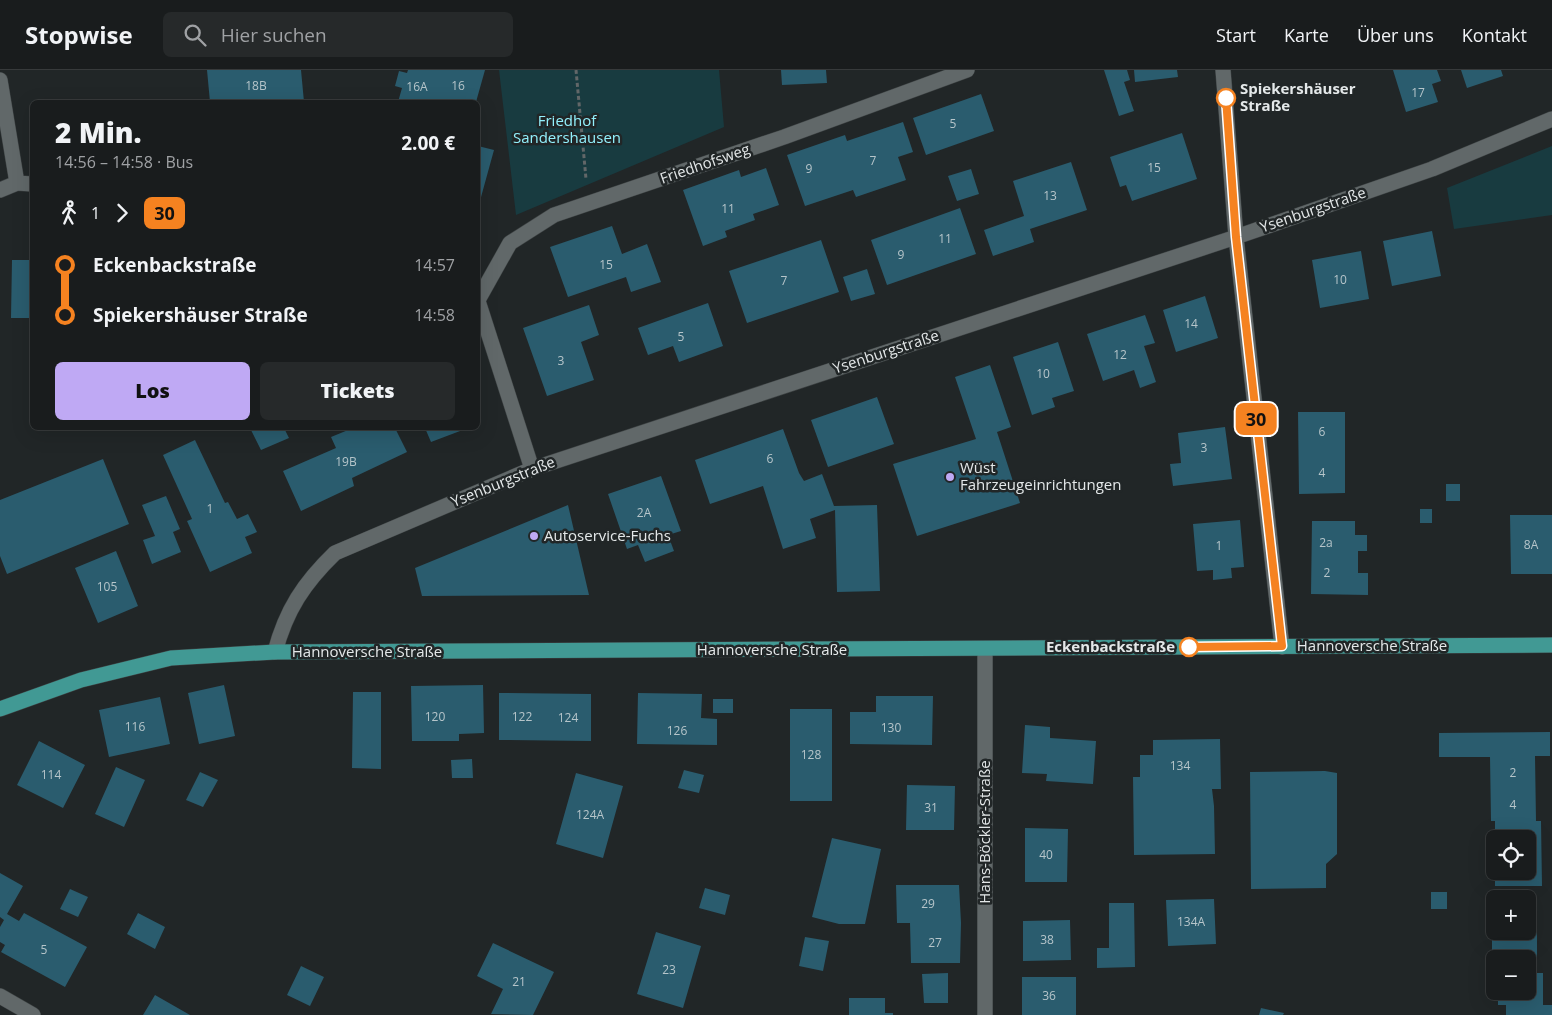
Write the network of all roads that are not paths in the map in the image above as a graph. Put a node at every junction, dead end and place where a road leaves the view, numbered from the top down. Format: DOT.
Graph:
graph roads {
  1 [pos="967,70"];
  2 [pos="1224,70"];
  3 [pos="0,80"];
  4 [pos="1552,119"];
  5 [pos="25,184"];
  6 [pos="0,190"];
  7 [pos="1236,237"];
  8 [pos="480,296"];
  9 [pos="480,306"];
  10 [pos="532,469"];
  11 [pos="1552,645"];
  12 [pos="1282,646"];
  13 [pos="985,649"];
  14 [pos="275,652"];
  15 [pos="0,709"];
  16 [pos="0,996"];
  17 [pos="33,1015"];
  18 [pos="985,1015"];
  1 -- 8 [label="street, Friedhofsweg"];
  2 -- 7 [label="street"];
  3 -- 5 [label="street"];
  4 -- 7 [label="street, Ysenburgstraße"];
  5 -- 6 [label="street"];
  7 -- 10 [label="street, Ysenburgstraße"];
  7 -- 12 [label="street"];
  9 -- 10 [label="street, Friedhofsweg"];
  10 -- 14 [label="street, Ysenburgstraße"];
  11 -- 12 [label="main road, Hannoversche Straße"];
  12 -- 13 [label="main road, Hannoversche Straße"];
  13 -- 14 [label="main road, Hannoversche Straße"];
  13 -- 18 [label="street, Hans-Böckler-Straße"];
  14 -- 15 [label="main road, Hannoversche Straße"];
  16 -- 17 [label="street"];
}
